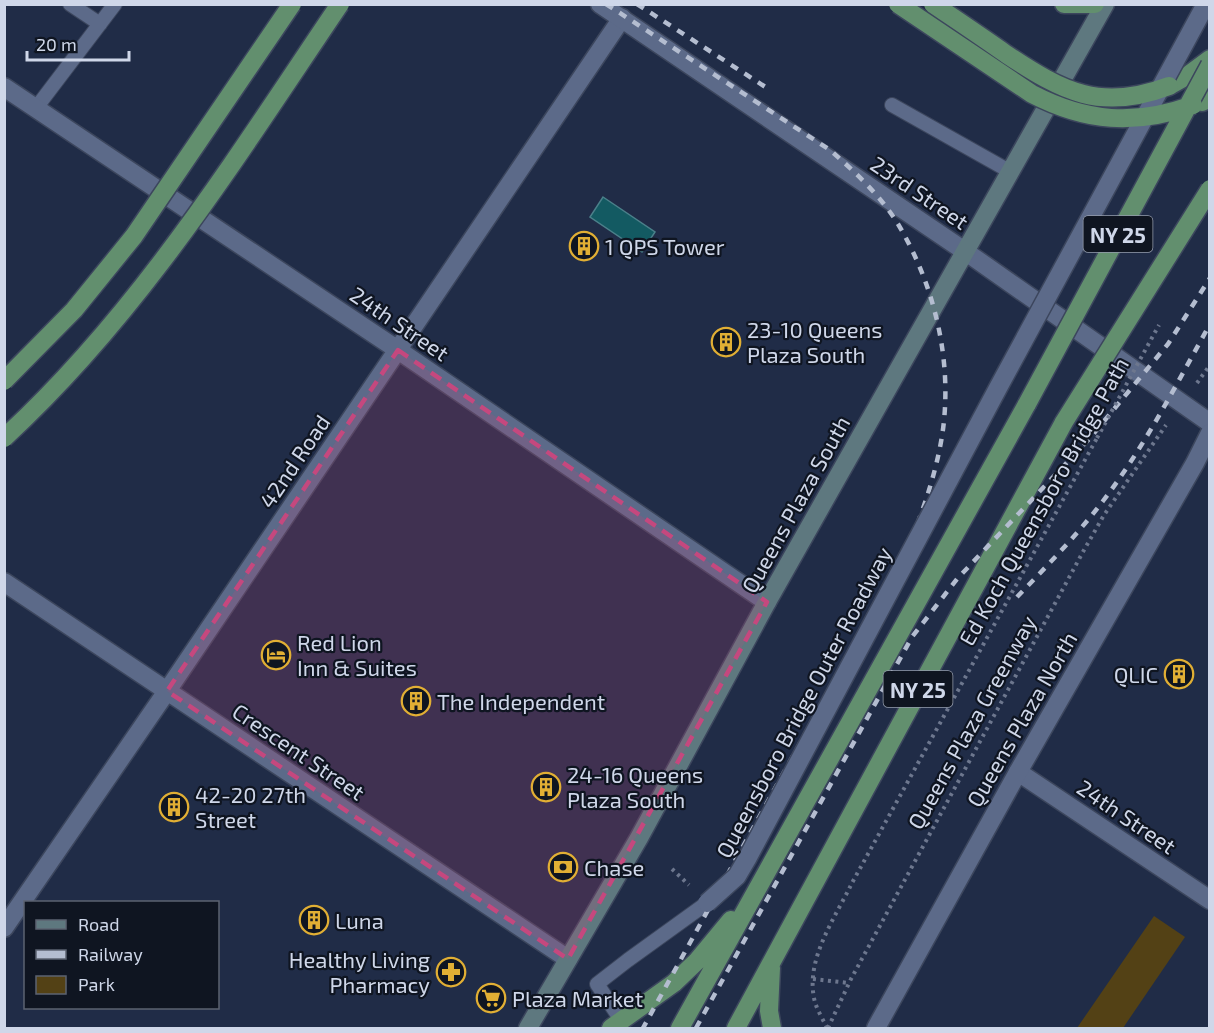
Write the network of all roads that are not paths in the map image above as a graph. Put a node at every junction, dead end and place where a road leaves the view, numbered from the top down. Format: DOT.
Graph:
graph roads {
  1 [pos="70,4"];
  2 [pos="115,4"];
  3 [pos="292,4"];
  4 [pos="340,4"];
  5 [pos="600,4"];
  6 [pos="898,4"];
  7 [pos="933,4"];
  8 [pos="1064,4"];
  9 [pos="1095,4"];
  10 [pos="1105,4"];
  11 [pos="1206,4"];
  12 [pos="622,18"];
  13 [pos="100,24"];
  14 [pos="1209,59"];
  15 [pos="1209,65"];
  16 [pos="4,87"];
  17 [pos="1209,98"];
  18 [pos="892,105"];
  19 [pos="36,108"];
  20 [pos="1011,172"];
  21 [pos="1209,189"];
  22 [pos="966,252"];
  23 [pos="398,350"];
  24 [pos="4,381"];
  25 [pos="1209,423"];
  26 [pos="1209,433"];
  27 [pos="4,438"];
  28 [pos="4,582"];
  29 [pos="767,602"];
  30 [pos="167,691"];
  31 [pos="1018,772"];
  32 [pos="762,881"];
  33 [pos="1209,900"];
  34 [pos="707,903"];
  35 [pos="4,928"];
  36 [pos="773,957"];
  37 [pos="568,959"];
  38 [pos="616,1024"];
  39 [pos="528,1029"];
  40 [pos="680,1029"];
  41 [pos="736,1029"];
  42 [pos="772,1029"];
  43 [pos="876,1029"];
  1 -- 13 [label="lane"];
  2 -- 13 [label="lane"];
  3 -- 24 [label="highway, bridge"];
  4 -- 27 [label="highway, bridge"];
  5 -- 12 [label="street, 23rd Street"];
  6 -- 17 [label="highway, bridge"];
  7 -- 14 [label="highway, bridge"];
  8 -- 9 [label="highway"];
  10 -- 20 [label="main road, Queens Plaza South"];
  11 -- 34 [label="street, Queensboro Bridge Outer Roadway, bridge"];
  12 -- 22 [label="street, 23rd Street"];
  12 -- 23 [label="street, 42nd Road"];
  13 -- 19 [label="lane"];
  15 -- 32 [label="highway, NY 25, bridge"];
  16 -- 19 [label="street, 24th Street"];
  18 -- 20 [label="lane"];
  19 -- 23 [label="street, 24th Street"];
  20 -- 22 [label="main road, Queens Plaza South"];
  21 -- 36 [label="highway, NY 25, bridge"];
  22 -- 25 [label="street, 23rd Street"];
  22 -- 29 [label="main road, Queens Plaza South"];
  23 -- 29 [label="street, 24th Street"];
  23 -- 30 [label="street, 42nd Road"];
  26 -- 31 [label="street, Queens Plaza North"];
  28 -- 30 [label="street, Crescent Street"];
  29 -- 37 [label="main road, Queens Plaza South"];
  30 -- 35 [label="street, 42nd Road"];
  30 -- 37 [label="street, Crescent Street"];
  31 -- 33 [label="street, 24th Street"];
  31 -- 43 [label="street, Queens Plaza North"];
  32 -- 38 [label="highway, NY 25"];
  32 -- 40 [label="highway, NY 25"];
  34 -- 38 [label="lane, Queensboro Bridge Outer Roadway"];
  36 -- 41 [label="highway, NY 25"];
  36 -- 42 [label="highway"];
  37 -- 39 [label="main road, Queens Plaza South"];
}
